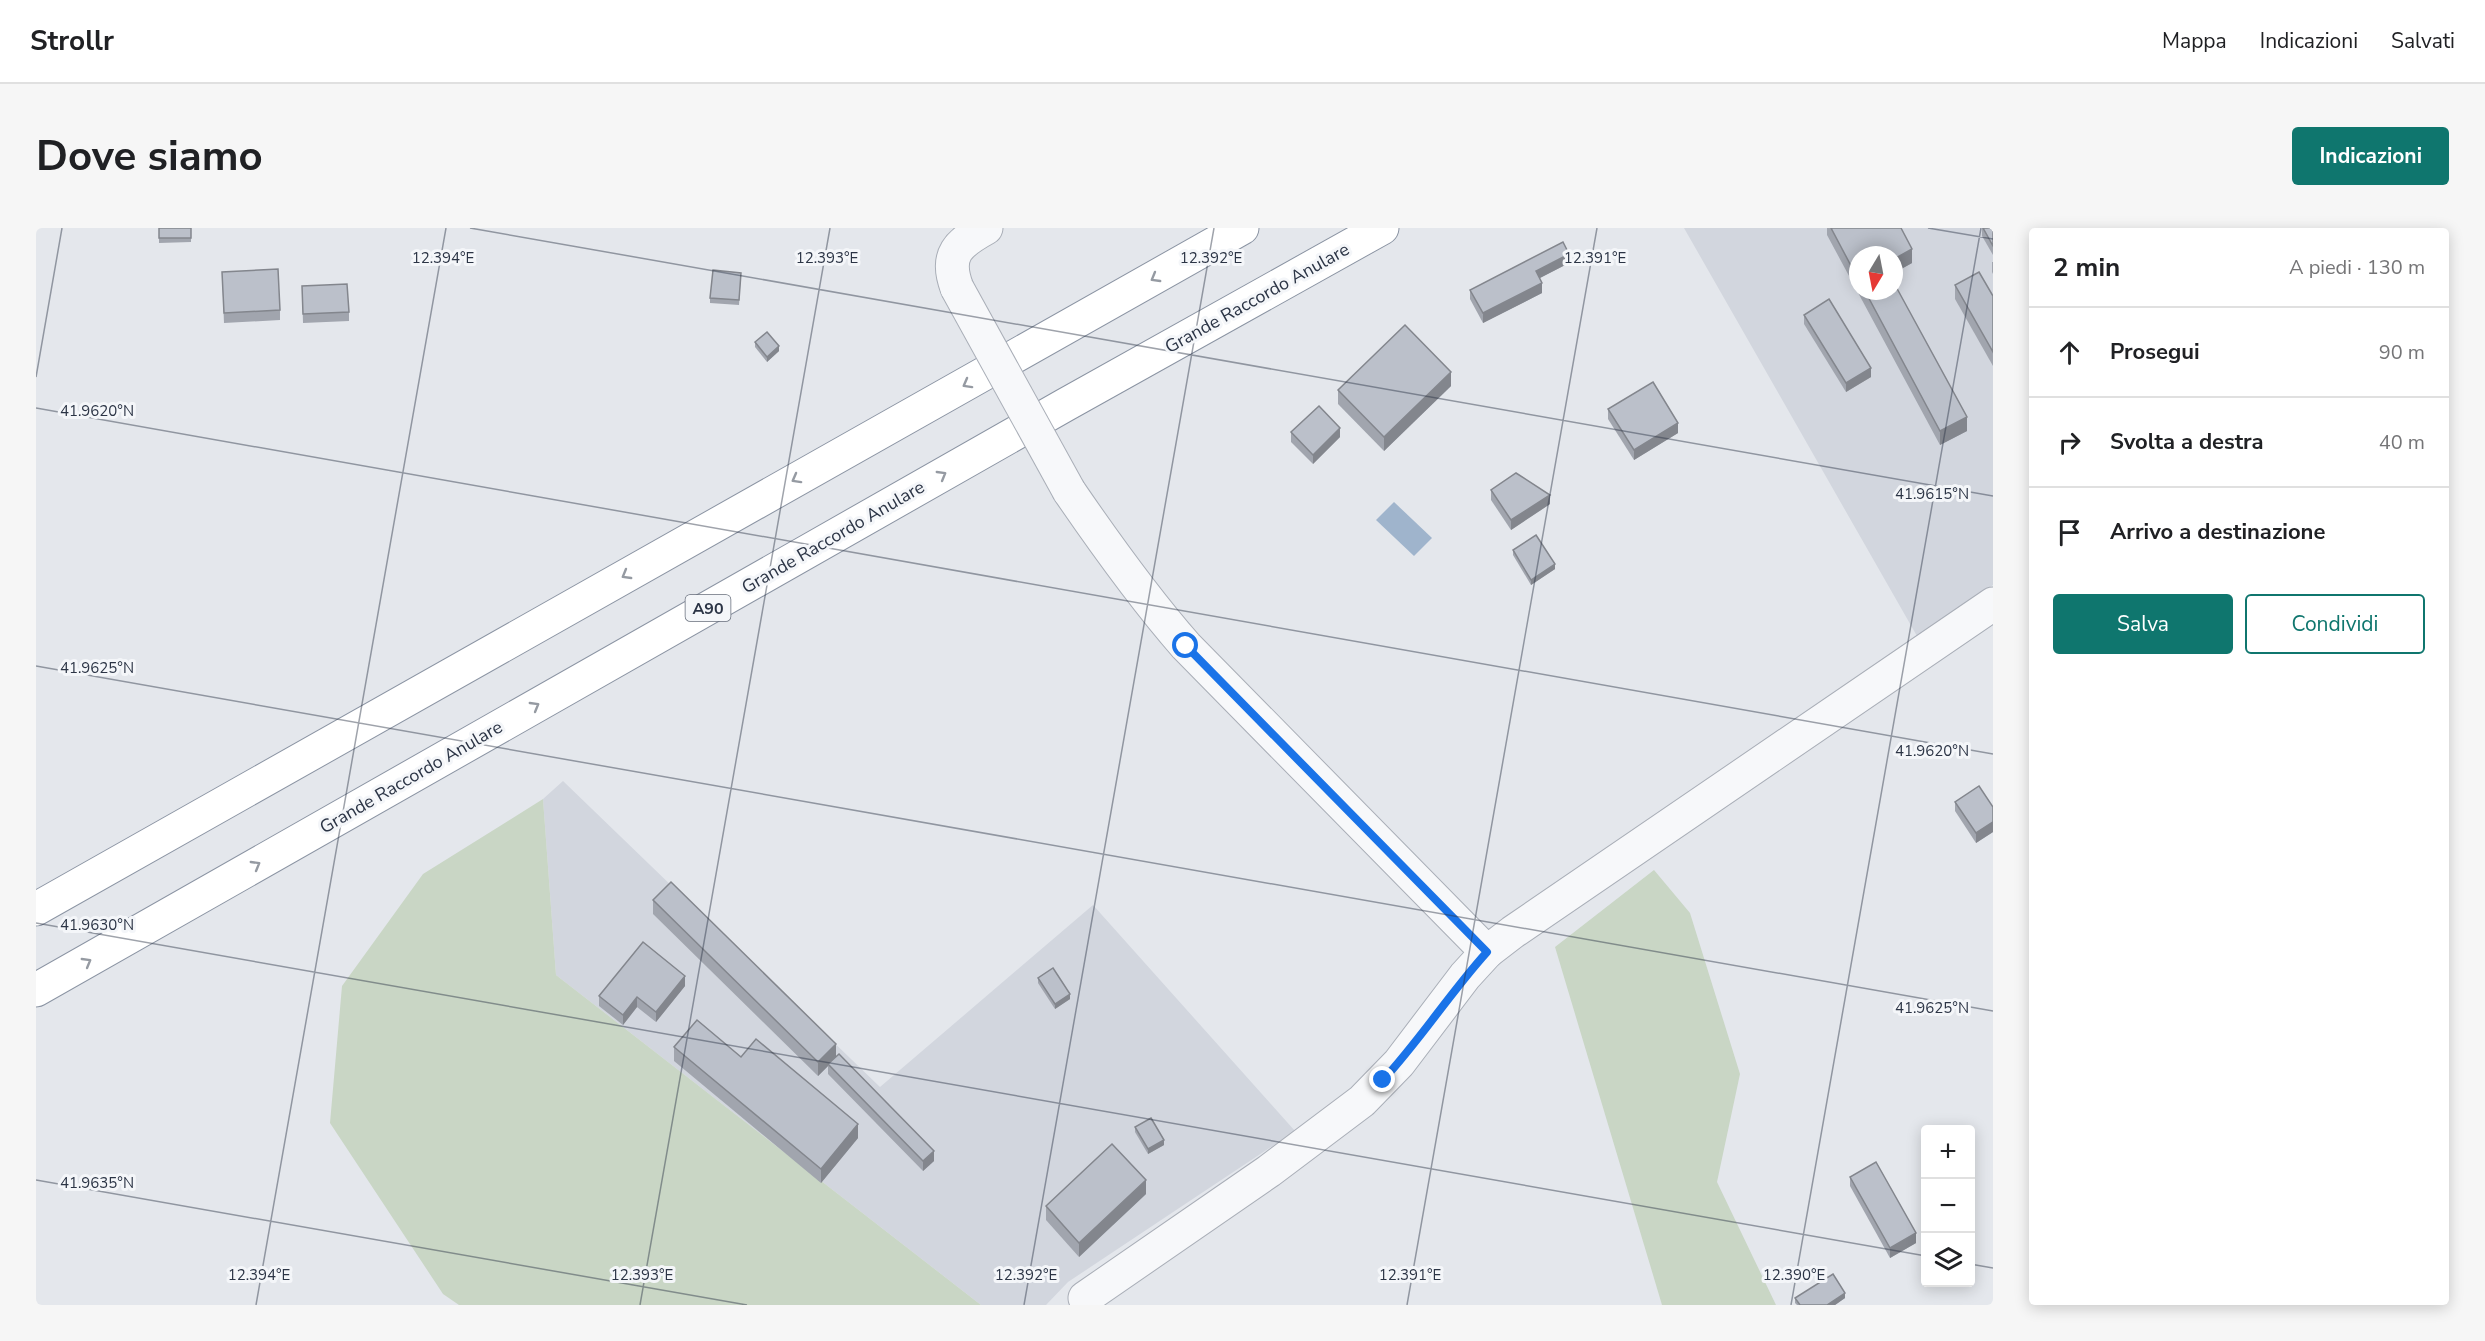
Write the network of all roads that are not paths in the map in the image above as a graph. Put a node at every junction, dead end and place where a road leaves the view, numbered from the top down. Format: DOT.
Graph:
graph roads {
  1 [pos="986,228"];
  2 [pos="1242,228"];
  3 [pos="1382,228"];
  4 [pos="1993,604"];
  5 [pos="36,909"];
  6 [pos="1487,952"];
  7 [pos="36,990"];
  8 [pos="1085,1298"];
  1 -- 6 [label="street, bridge"];
  2 -- 5 [label="highway, one-way"];
  7 -- 3 [label="highway, Grande Raccordo Anulare / A90, one-way"];
  4 -- 6 [label="street"];
  6 -- 8 [label="street"];
}
